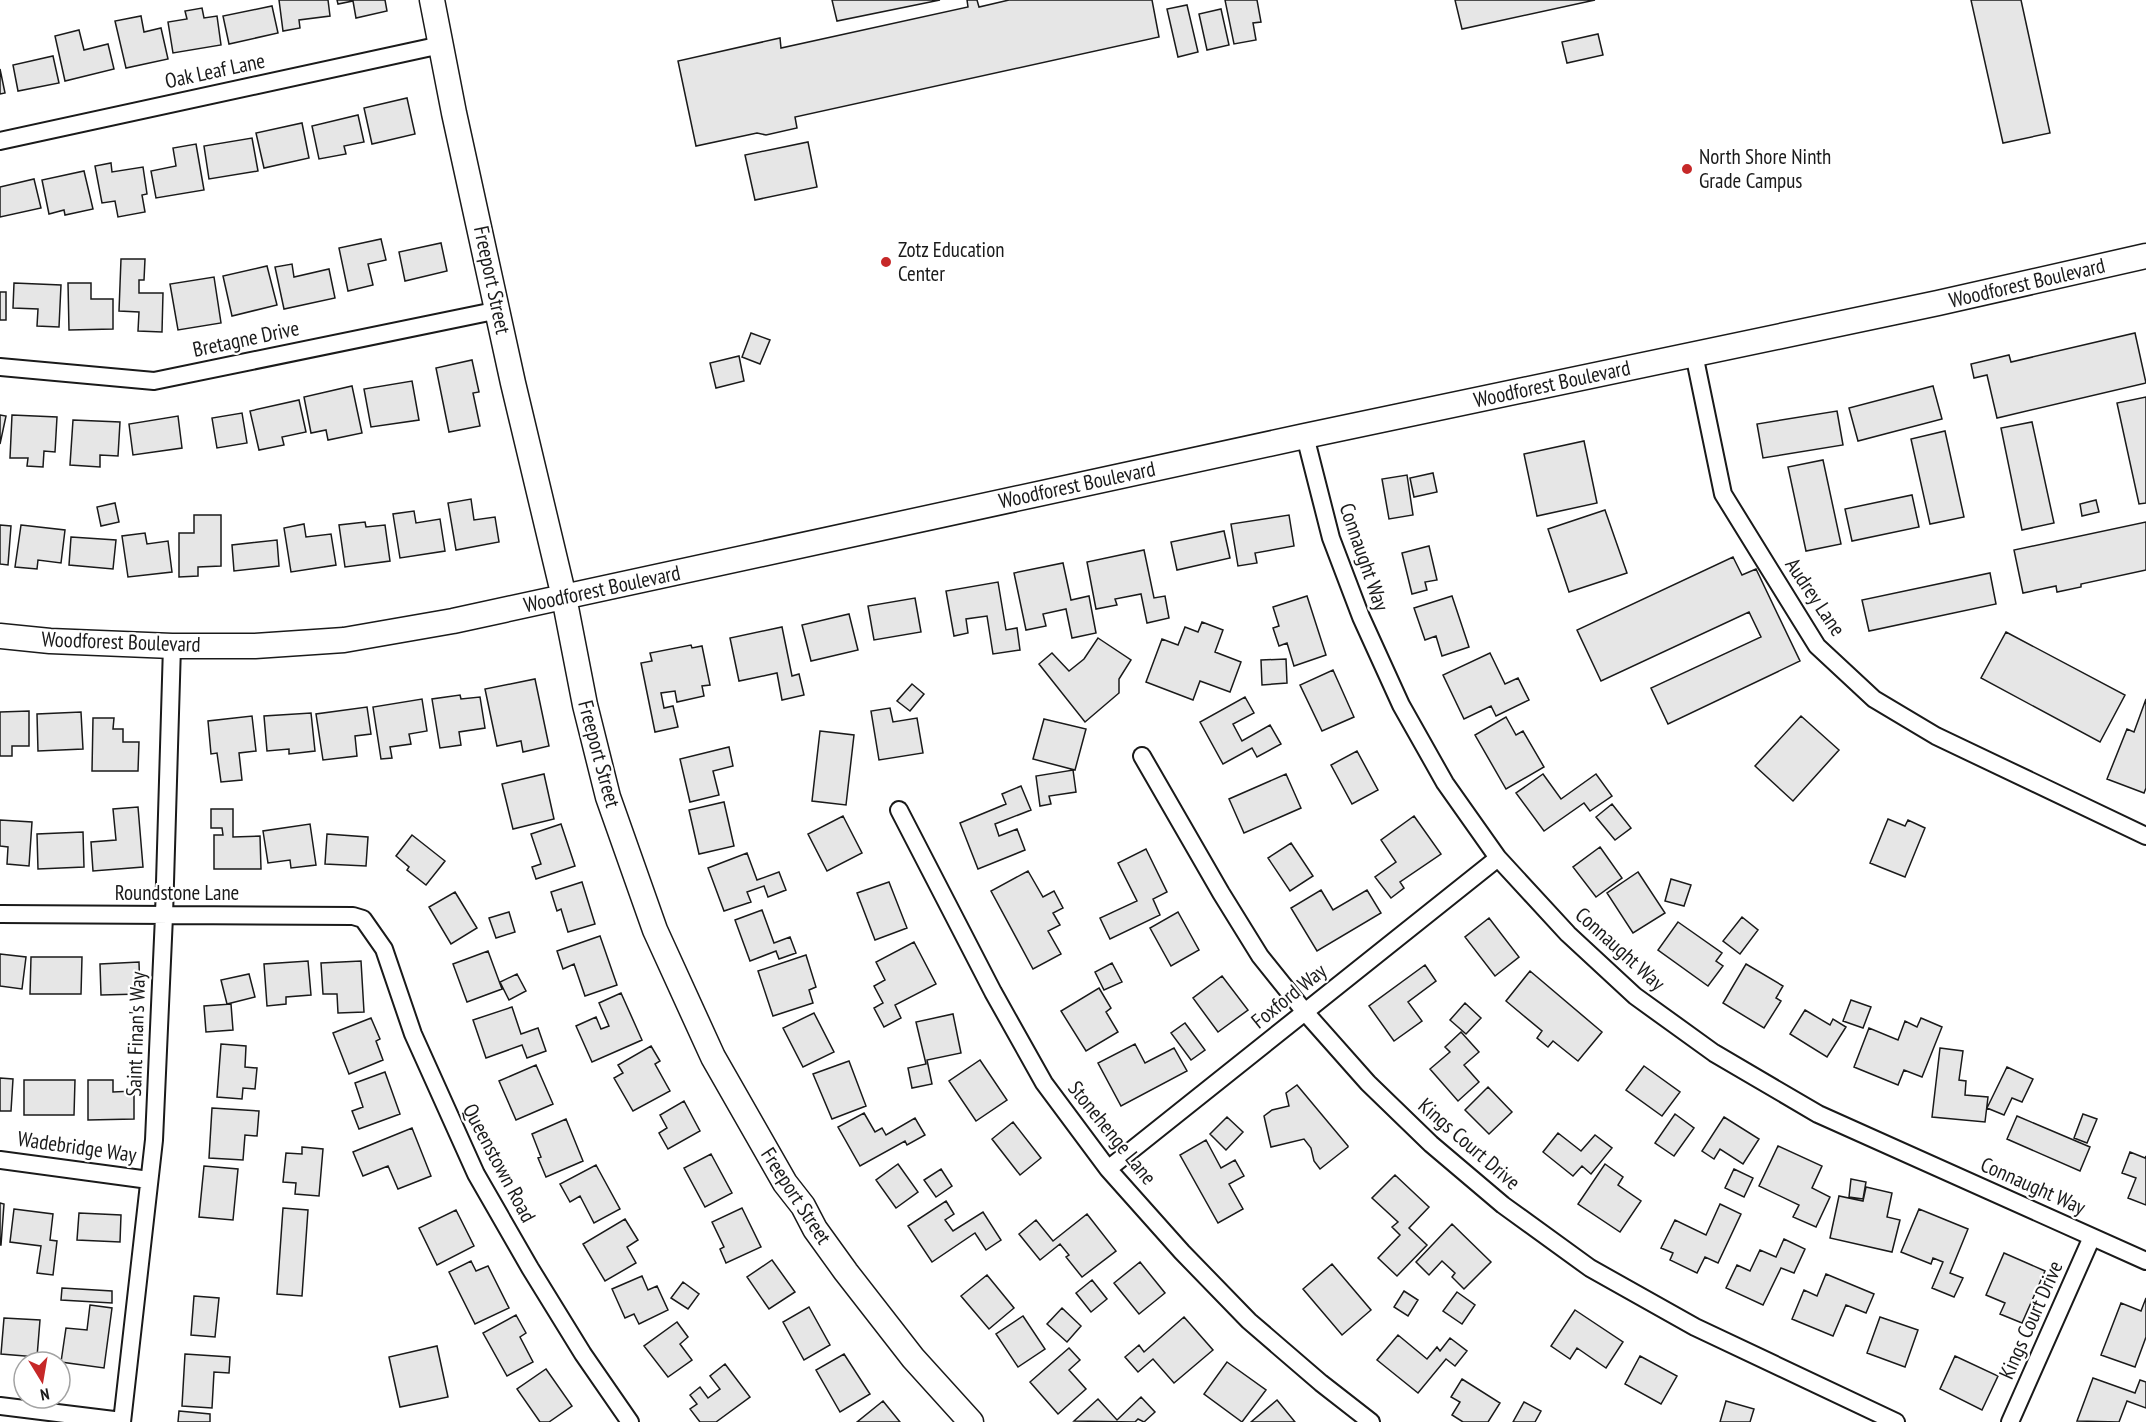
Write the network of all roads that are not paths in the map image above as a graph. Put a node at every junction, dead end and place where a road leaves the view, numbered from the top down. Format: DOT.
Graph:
graph roads {
  1 [pos="432,0"];
  2 [pos="441,45"];
  3 [pos="0,141"];
  4 [pos="2146,256"];
  5 [pos="499,310"];
  6 [pos="1694,354"];
  7 [pos="0,368"];
  8 [pos="1305,436"];
  9 [pos="564,597"];
  10 [pos="0,636"];
  11 [pos="172,646"];
  12 [pos="1142,756"];
  13 [pos="899,810"];
  14 [pos="2146,836"];
  15 [pos="1498,858"];
  16 [pos="0,914"];
  17 [pos="164,916"];
  18 [pos="353,916"];
  19 [pos="1305,1012"];
  20 [pos="0,1160"];
  21 [pos="1108,1169"];
  22 [pos="149,1180"];
  23 [pos="2092,1237"];
  24 [pos="2146,1262"];
  25 [pos="0,1406"];
  26 [pos="122,1421"];
  27 [pos="630,1422"];
  28 [pos="971,1422"];
  29 [pos="1371,1422"];
  30 [pos="1896,1422"];
  31 [pos="2010,1422"];
  1 -- 2 [label="main road, Freeport Street"];
  2 -- 3 [label="street, Oak Leaf Lane"];
  2 -- 5 [label="main road, Freeport Street"];
  4 -- 6 [label="main road, Woodforest Boulevard"];
  5 -- 7 [label="street, Bretagne Drive"];
  5 -- 9 [label="main road, Freeport Street"];
  6 -- 8 [label="main road, Woodforest Boulevard"];
  6 -- 14 [label="street, Audrey Lane"];
  8 -- 9 [label="main road, Woodforest Boulevard"];
  8 -- 15 [label="street, Connaught Way"];
  9 -- 11 [label="main road, Woodforest Boulevard"];
  9 -- 28 [label="main road, Freeport Street"];
  10 -- 11 [label="main road, Woodforest Boulevard"];
  11 -- 17 [label="street, Saint Finan's Way"];
  12 -- 19 [label="street, Kings Court Drive"];
  13 -- 21 [label="street, Stonehenge Lane"];
  15 -- 19 [label="street, Foxford Way"];
  15 -- 23 [label="street, Connaught Way"];
  16 -- 17 [label="street, Roundstone Lane"];
  17 -- 18 [label="street, Roundstone Lane"];
  17 -- 22 [label="street, Saint Finan's Way"];
  18 -- 27 [label="street, Queenstown Road"];
  19 -- 21 [label="street, Foxford Way"];
  19 -- 30 [label="street, Kings Court Drive"];
  20 -- 22 [label="street, Wadebridge Way"];
  21 -- 29 [label="street, Stonehenge Lane"];
  22 -- 26 [label="street, Saint Finan's Way"];
  23 -- 24 [label="street, Connaught Way"];
  23 -- 31 [label="street, Kings Court Drive"];
  25 -- 26 [label="street"];
}
